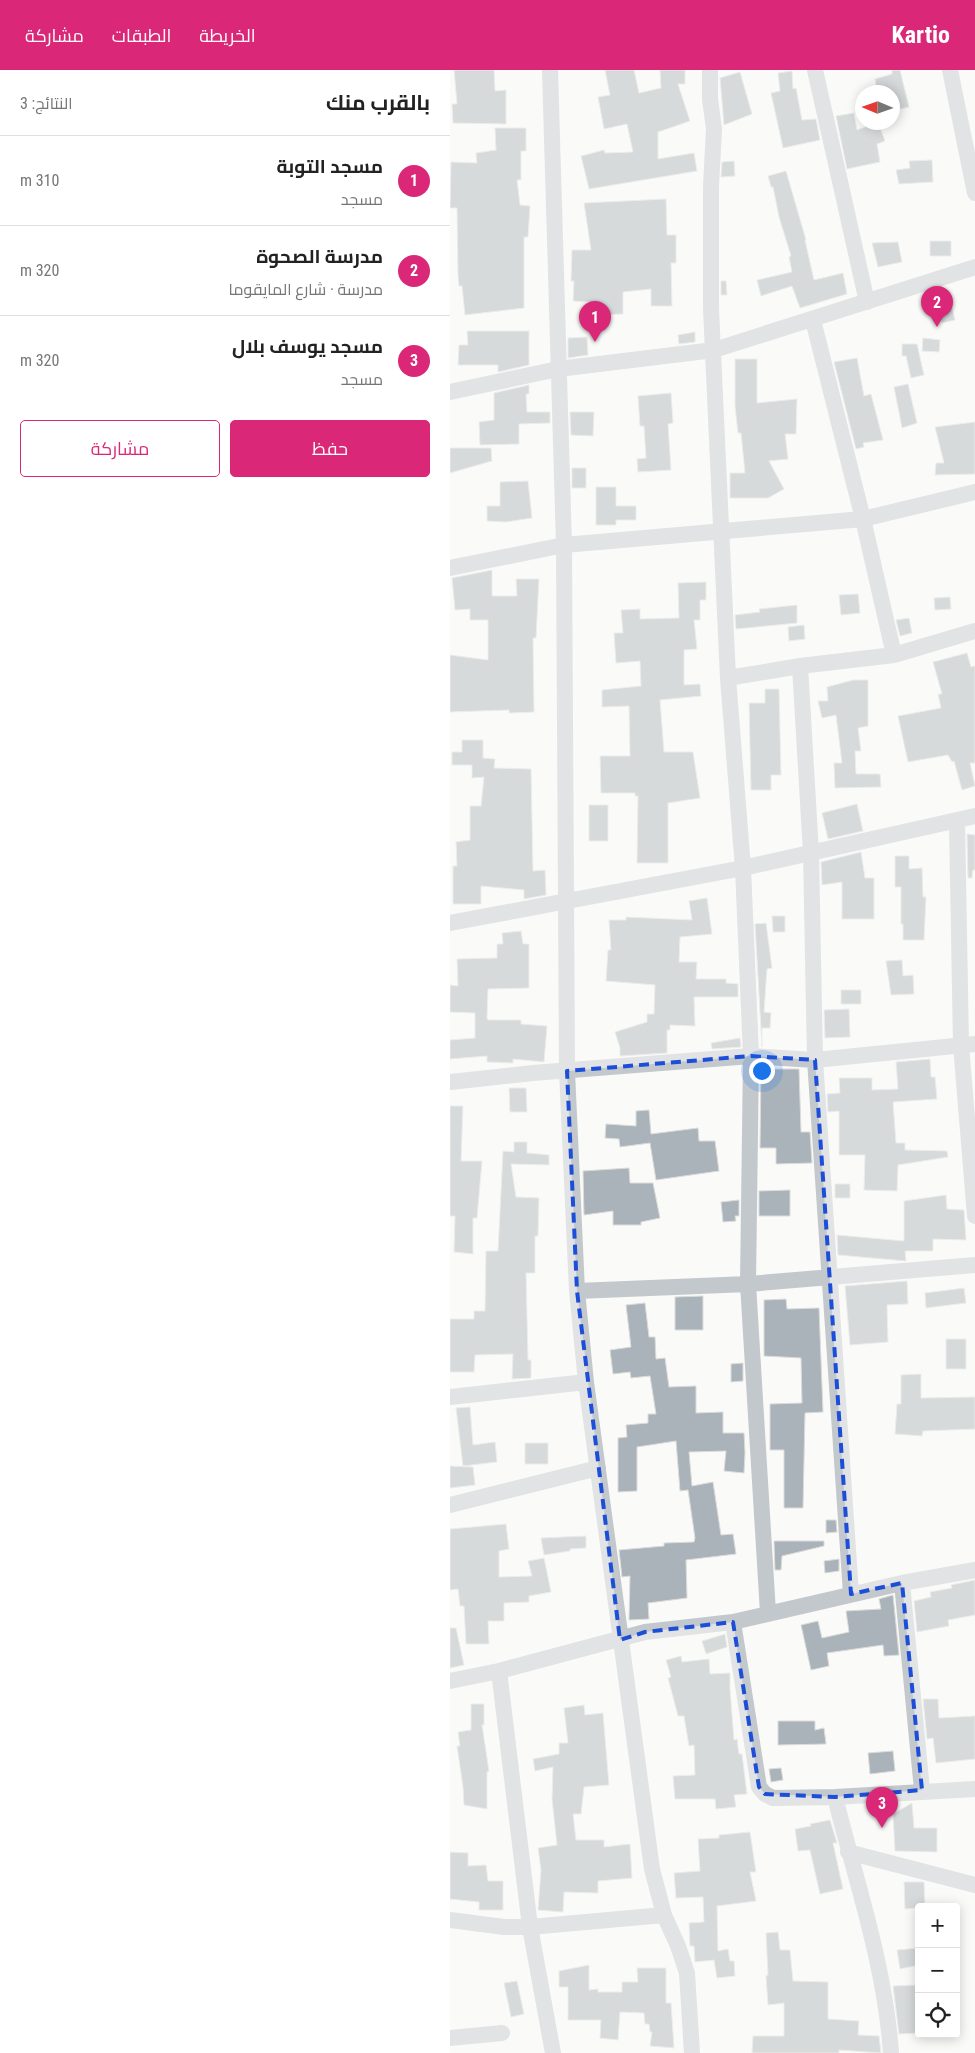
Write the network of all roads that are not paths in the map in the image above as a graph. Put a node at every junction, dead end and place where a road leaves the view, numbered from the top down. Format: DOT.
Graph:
graph roads {
  1 [pos="550,70"];
  2 [pos="710,70"];
  3 [pos="815,70"];
  4 [pos="950,70"];
  5 [pos="975,193"];
  6 [pos="975,267"];
  7 [pos="867,302"];
  8 [pos="813,320"];
  9 [pos="714,350"];
  10 [pos="558,369"];
  11 [pos="450,392"];
  12 [pos="975,492"];
  13 [pos="863,519"];
  14 [pos="722,532"];
  15 [pos="564,545"];
  16 [pos="450,568"];
  17 [pos="975,632"];
  18 [pos="894,655"];
  19 [pos="800,666"];
  20 [pos="728,678"];
  21 [pos="975,816"];
  22 [pos="957,822"];
  23 [pos="812,853"];
  24 [pos="743,868"];
  25 [pos="566,900"];
  26 [pos="450,923"];
  27 [pos="968,1045"];
  28 [pos="751,1056"];
  29 [pos="815,1060"];
  30 [pos="567,1071"];
  31 [pos="450,1082"];
  32 [pos="975,1216"];
  33 [pos="975,1265"];
  34 [pos="829,1278"];
  35 [pos="748,1284"];
  36 [pos="577,1291"];
  37 [pos="586,1382"];
  38 [pos="450,1397"];
  39 [pos="598,1468"];
  40 [pos="450,1505"];
  41 [pos="975,1570"];
  42 [pos="902,1583"];
  43 [pos="851,1594"];
  44 [pos="768,1612"];
  45 [pos="733,1622"];
  46 [pos="620,1640"];
  47 [pos="499,1671"];
  48 [pos="450,1681"];
  49 [pos="975,1789"];
  50 [pos="922,1790"];
  51 [pos="836,1797"];
  52 [pos="848,1852"];
  53 [pos="975,1885"];
  54 [pos="664,1915"];
  55 [pos="450,1920"];
  56 [pos="530,1927"];
  57 [pos="502,2033"];
  58 [pos="450,2038"];
  59 [pos="553,2053"];
  60 [pos="692,2053"];
  61 [pos="891,2053"];
  1 -- 10 [label="street"];
  2 -- 9 [label="street"];
  3 -- 7 [label="street"];
  4 -- 5 [label="street"];
  6 -- 7 [label="street"];
  7 -- 8 [label="street"];
  8 -- 9 [label="street"];
  8 -- 13 [label="street"];
  9 -- 10 [label="street"];
  9 -- 14 [label="street"];
  10 -- 11 [label="street"];
  10 -- 15 [label="street"];
  12 -- 13 [label="street"];
  13 -- 14 [label="street"];
  13 -- 18 [label="street"];
  14 -- 15 [label="street"];
  14 -- 20 [label="street"];
  15 -- 16 [label="street"];
  15 -- 25 [label="street"];
  17 -- 18 [label="street"];
  18 -- 19 [label="street"];
  19 -- 20 [label="street"];
  19 -- 23 [label="street"];
  20 -- 24 [label="street"];
  21 -- 22 [label="street"];
  22 -- 23 [label="street"];
  22 -- 27 [label="street"];
  23 -- 24 [label="street"];
  23 -- 29 [label="street"];
  24 -- 25 [label="street"];
  24 -- 28 [label="street"];
  25 -- 26 [label="street"];
  25 -- 30 [label="street"];
  27 -- 29 [label="street"];
  27 -- 32 [label="street"];
  28 -- 29 [label="street"];
  28 -- 30 [label="street"];
  28 -- 35 [label="street"];
  29 -- 34 [label="street"];
  30 -- 31 [label="street"];
  30 -- 36 [label="street"];
  33 -- 34 [label="street"];
  34 -- 35 [label="street"];
  34 -- 43 [label="street"];
  35 -- 36 [label="street"];
  35 -- 44 [label="street"];
  36 -- 37 [label="street"];
  37 -- 38 [label="street"];
  37 -- 39 [label="street"];
  39 -- 40 [label="street"];
  39 -- 46 [label="street"];
  41 -- 42 [label="street"];
  42 -- 43 [label="street"];
  42 -- 50 [label="street"];
  43 -- 44 [label="street"];
  44 -- 45 [label="street"];
  45 -- 46 [label="street"];
  45 -- 51 [label="street"];
  46 -- 47 [label="street"];
  46 -- 54 [label="street"];
  47 -- 48 [label="street"];
  47 -- 56 [label="street"];
  49 -- 50 [label="street"];
  50 -- 51 [label="street"];
  51 -- 52 [label="street"];
  52 -- 53 [label="street"];
  52 -- 61 [label="street"];
  54 -- 56 [label="street"];
  54 -- 60 [label="street"];
  55 -- 56 [label="street"];
  56 -- 59 [label="street"];
  57 -- 58 [label="street"];
}
